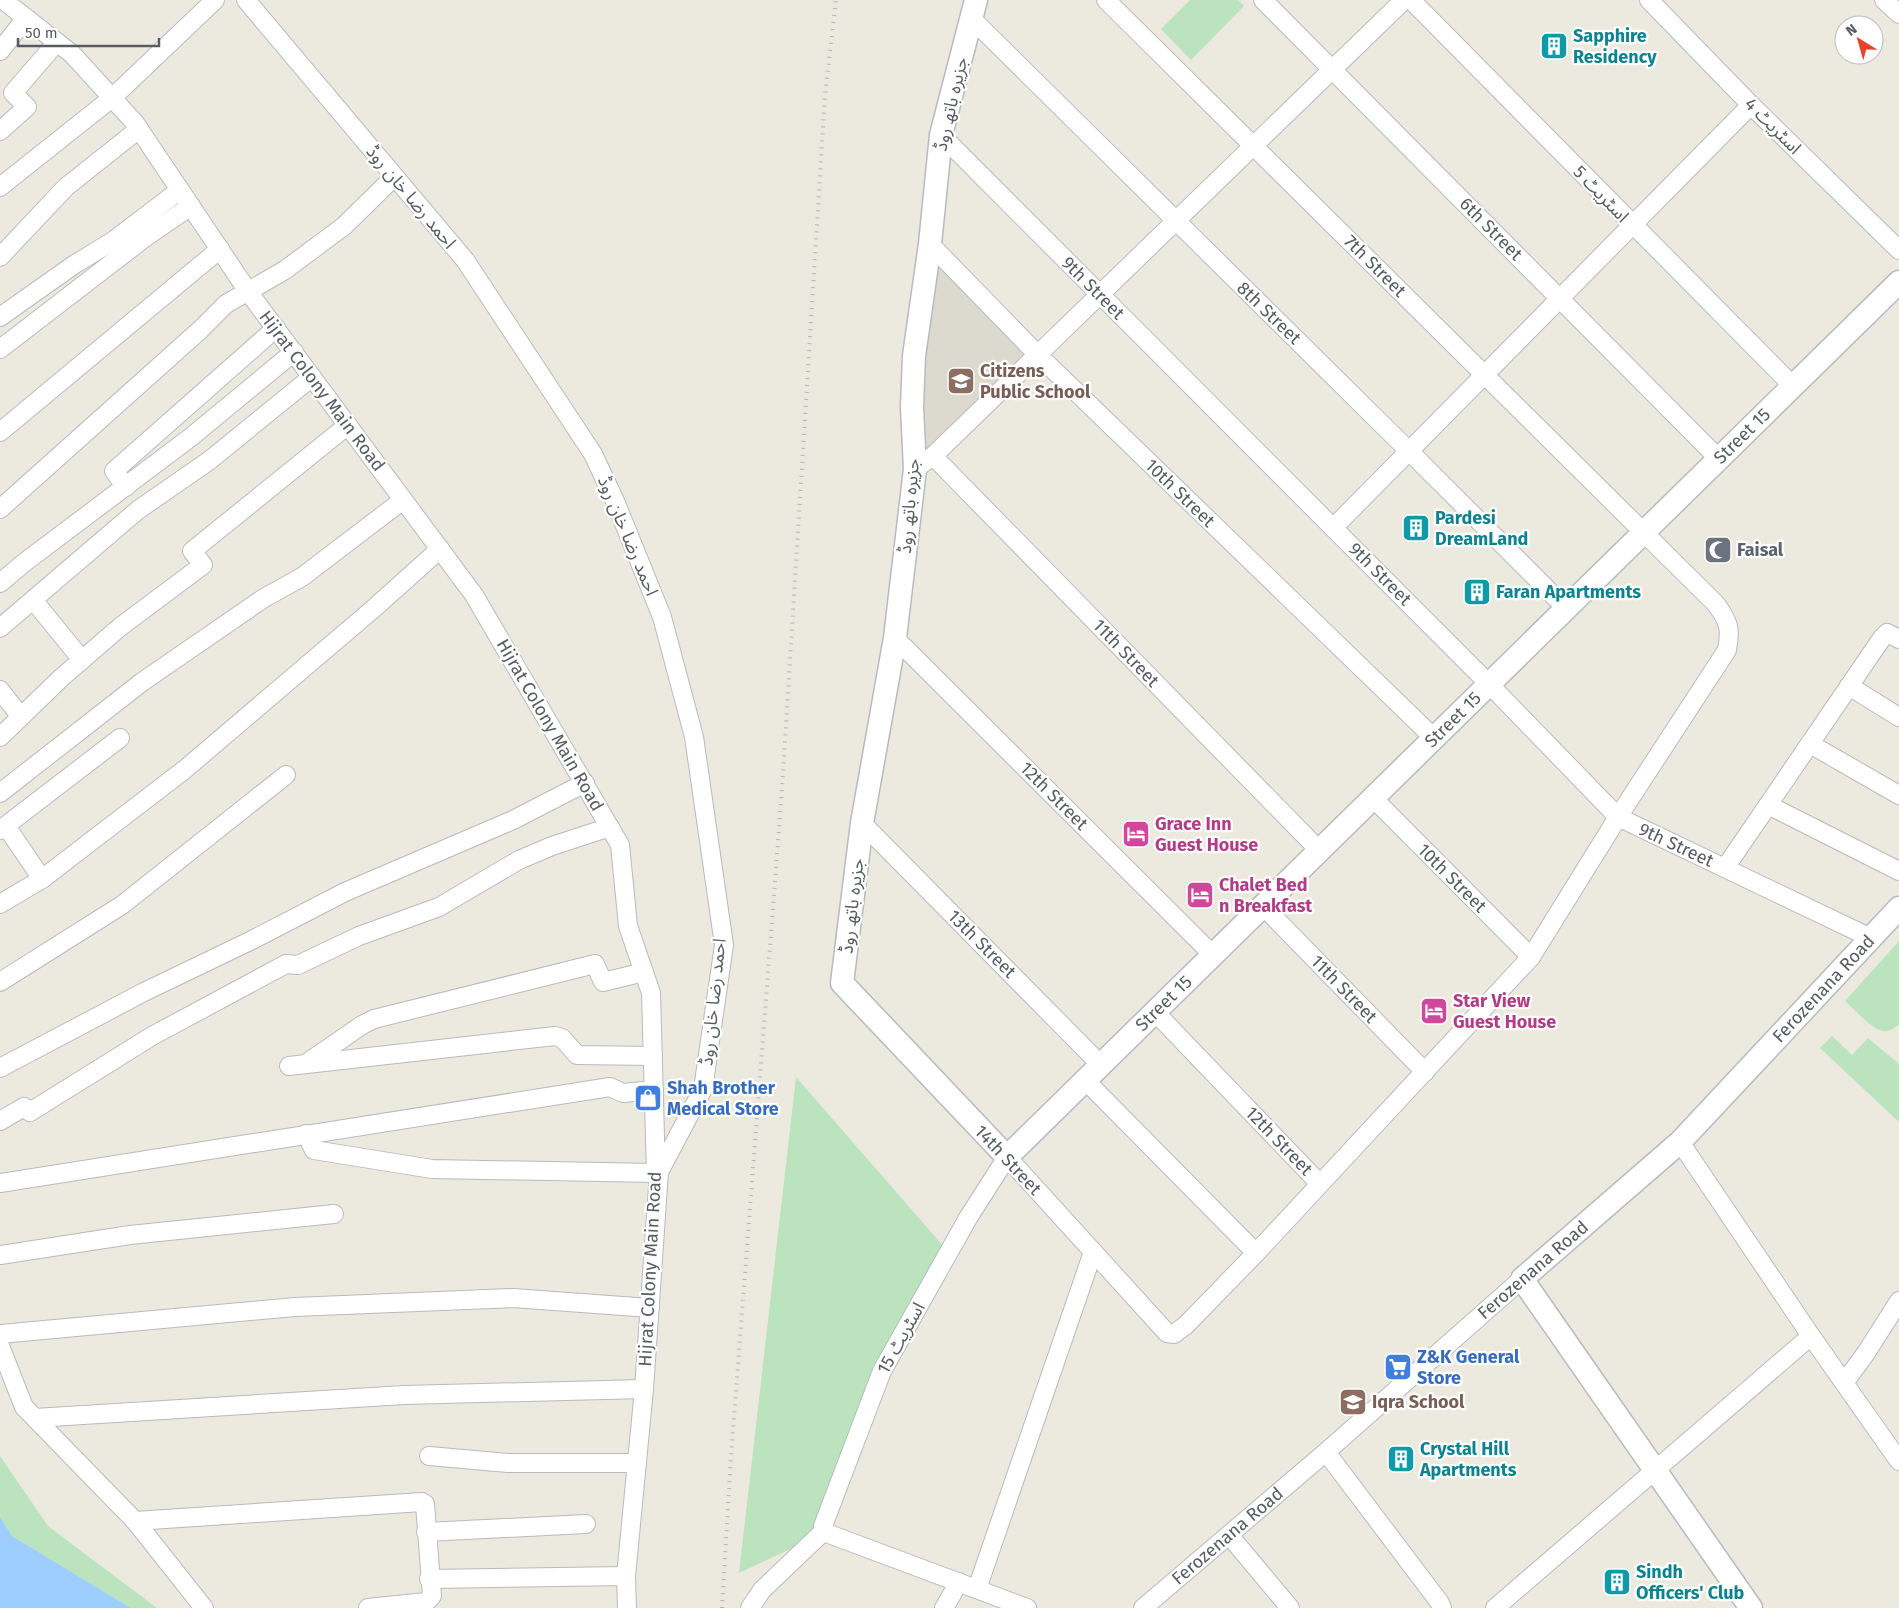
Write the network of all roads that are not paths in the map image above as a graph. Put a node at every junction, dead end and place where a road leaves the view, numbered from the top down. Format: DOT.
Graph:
graph roads {
  1 [pos="3,0"];
  2 [pos="215,0"];
  3 [pos="246,0"];
  4 [pos="1106,0"];
  5 [pos="1263,0"];
  6 [pos="1404,0"];
  7 [pos="1411,0"];
  8 [pos="1649,0"];
  9 [pos="1884,0"];
  10 [pos="974,9"];
  11 [pos="1899,14"];
  12 [pos="26,18"];
  13 [pos="57,42"];
  14 [pos="0,51"];
  15 [pos="1332,69"];
  16 [pos="112,98"];
  17 [pos="1751,105"];
  18 [pos="139,129"];
  19 [pos="0,131"];
  20 [pos="941,135"];
  21 [pos="1254,145"];
  22 [pos="394,177"];
  23 [pos="0,187"];
  24 [pos="180,190"];
  25 [pos="191,206"];
  26 [pos="1175,221"];
  27 [pos="1632,226"];
  28 [pos="930,244"];
  29 [pos="220,249"];
  30 [pos="1899,250"];
  31 [pos="0,257"];
  32 [pos="1899,282"];
  33 [pos="247,290"];
  34 [pos="1099,294"];
  35 [pos="1560,298"];
  36 [pos="0,317"];
  37 [pos="276,328"];
  38 [pos="0,349"];
  39 [pos="294,352"];
  40 [pos="1037,354"];
  41 [pos="1484,375"];
  42 [pos="312,377"];
  43 [pos="1793,386"];
  44 [pos="348,425"];
  45 [pos="0,432"];
  46 [pos="1410,450"];
  47 [pos="1719,458"];
  48 [pos="924,462"];
  49 [pos="126,486"];
  50 [pos="403,500"];
  51 [pos="0,509"];
  52 [pos="1333,528"];
  53 [pos="1644,532"];
  54 [pos="440,549"];
  55 [pos="0,583"];
  56 [pos="34,601"];
  57 [pos="1566,608"];
  58 [pos="0,628"];
  59 [pos="895,638"];
  60 [pos="1899,639"];
  61 [pos="82,660"];
  62 [pos="1489,684"];
  63 [pos="1849,686"];
  64 [pos="0,690"];
  65 [pos="21,717"];
  66 [pos="1899,717"];
  67 [pos="0,737"];
  68 [pos="120,738"];
  69 [pos="1434,738"];
  70 [pos="1810,744"];
  71 [pos="286,775"];
  72 [pos="585,783"];
  73 [pos="0,793"];
  74 [pos="1899,795"];
  75 [pos="1373,798"];
  76 [pos="1768,804"];
  77 [pos="1618,817"];
  78 [pos="862,823"];
  79 [pos="610,826"];
  80 [pos="3,828"];
  81 [pos="1319,850"];
  82 [pos="1725,868"];
  83 [pos="1899,871"];
  84 [pos="42,879"];
  85 [pos="0,904"];
  86 [pos="1263,906"];
  87 [pos="1899,908"];
  88 [pos="1871,938"];
  89 [pos="1212,955"];
  90 [pos="1531,957"];
  91 [pos="644,972"];
  92 [pos="0,982"];
  93 [pos="842,983"];
  94 [pos="1155,1012"];
  95 [pos="653,1056"];
  96 [pos="0,1068"];
  97 [pos="1425,1072"];
  98 [pos="1093,1073"];
  99 [pos="654,1090"];
  100 [pos="0,1121"];
  101 [pos="306,1134"];
  102 [pos="1680,1142"];
  103 [pos="1007,1157"];
  104 [pos="657,1172"];
  105 [pos="0,1183"];
  106 [pos="1320,1184"];
  107 [pos="334,1214"];
  108 [pos="1093,1252"];
  109 [pos="1256,1253"];
  110 [pos="0,1255"];
  111 [pos="1522,1279"];
  112 [pos="1899,1301"];
  113 [pos="650,1308"];
  114 [pos="0,1334"];
  115 [pos="1174,1334"];
  116 [pos="1811,1336"];
  117 [pos="0,1346"];
  118 [pos="1844,1382"];
  119 [pos="644,1389"];
  120 [pos="35,1418"];
  121 [pos="1326,1452"];
  122 [pos="429,1456"];
  123 [pos="1899,1461"];
  124 [pos="637,1463"];
  125 [pos="1654,1470"];
  126 [pos="135,1521"];
  127 [pos="586,1524"];
  128 [pos="825,1530"];
  129 [pos="426,1532"];
  130 [pos="1229,1535"];
  131 [pos="626,1576"];
  132 [pos="429,1578"];
  133 [pos="959,1582"];
  134 [pos="977,1589"];
  135 [pos="204,1608"];
  136 [pos="368,1608"];
  137 [pos="627,1608"];
  138 [pos="750,1608"];
  139 [pos="944,1608"];
  140 [pos="1027,1608"];
  141 [pos="1144,1608"];
  142 [pos="1290,1608"];
  143 [pos="1442,1608"];
  144 [pos="1495,1608"];
  145 [pos="1751,1608"];
  1 -- 12 [label="street, Hijrat Colony Main Road"];
  2 -- 16 [label="street"];
  3 -- 22 [label="street, احمد رضا خان روڈ"];
  4 -- 21 [label="street, 7th Street"];
  5 -- 15 [label="street, 6th Street"];
  6 -- 15 [label="street"];
  7 -- 27 [label="street, اسٹریٹ 5"];
  8 -- 17 [label="street, اسٹریٹ 4"];
  9 -- 11 [label="street"];
  10 -- 20 [label="street, جزیرہ باتھ روڈ"];
  10 -- 26 [label="street, 8th Street"];
  12 -- 13 [label="street, Hijrat Colony Main Road"];
  12 -- 14 [label="street"];
  13 -- 16 [label="street, Hijrat Colony Main Road"];
  13 -- 19 [label="street"];
  15 -- 21 [label="street"];
  15 -- 35 [label="street, 6th Street"];
  16 -- 18 [label="street, Hijrat Colony Main Road"];
  16 -- 23 [label="street"];
  17 -- 27 [label="street"];
  17 -- 30 [label="street, اسٹریٹ 4"];
  18 -- 24 [label="street, Hijrat Colony Main Road"];
  18 -- 31 [label="street"];
  20 -- 28 [label="street, جزیرہ باتھ روڈ"];
  20 -- 34 [label="street, 9th Street"];
  21 -- 26 [label="street"];
  21 -- 41 [label="street, 7th Street"];
  22 -- 33 [label="street"];
  22 -- 104 [label="street, احمد رضا خان روڈ"];
  24 -- 25 [label="street, Hijrat Colony Main Road"];
  24 -- 36 [label="street"];
  25 -- 29 [label="street, Hijrat Colony Main Road"];
  25 -- 38 [label="street"];
  26 -- 34 [label="street"];
  26 -- 46 [label="street, 8th Street"];
  27 -- 35 [label="street"];
  27 -- 43 [label="street, اسٹریٹ 5"];
  28 -- 40 [label="street, 10th Street"];
  28 -- 48 [label="street, جزیرہ باتھ روڈ"];
  29 -- 33 [label="street, Hijrat Colony Main Road"];
  29 -- 45 [label="street"];
  32 -- 43 [label="street, Street 15"];
  33 -- 37 [label="street, Hijrat Colony Main Road"];
  33 -- 51 [label="street"];
  34 -- 40 [label="street"];
  34 -- 52 [label="street, 9th Street"];
  35 -- 41 [label="street"];
  35 -- 47 [label="street, 6th Street"];
  37 -- 39 [label="street, Hijrat Colony Main Road"];
  37 -- 49 [label="street"];
  39 -- 42 [label="street, Hijrat Colony Main Road"];
  39 -- 49 [label="street"];
  40 -- 48 [label="street"];
  40 -- 69 [label="street, 10th Street"];
  41 -- 46 [label="street"];
  41 -- 53 [label="street, 7th Street"];
  42 -- 44 [label="street, Hijrat Colony Main Road"];
  42 -- 56 [label="street"];
  43 -- 47 [label="street, Street 15"];
  44 -- 50 [label="street, Hijrat Colony Main Road"];
  44 -- 61 [label="street"];
  46 -- 52 [label="street"];
  46 -- 57 [label="street, 8th Street"];
  47 -- 53 [label="street, Street 15"];
  48 -- 59 [label="street, جزیرہ باتھ روڈ"];
  48 -- 81 [label="street, 11th Street"];
  49 -- 55 [label="street"];
  50 -- 54 [label="street, Hijrat Colony Main Road"];
  50 -- 73 [label="street"];
  52 -- 62 [label="street, 9th Street"];
  53 -- 57 [label="street, Street 15"];
  53 -- 77 [label="street, 7th Street"];
  54 -- 72 [label="street, Hijrat Colony Main Road"];
  54 -- 84 [label="street"];
  56 -- 58 [label="street"];
  56 -- 61 [label="street"];
  57 -- 62 [label="street, Street 15"];
  59 -- 78 [label="street, جزیرہ باتھ روڈ"];
  59 -- 89 [label="street, 12th Street"];
  60 -- 63 [label="street"];
  61 -- 65 [label="street"];
  62 -- 69 [label="street, Street 15"];
  62 -- 77 [label="street, 9th Street"];
  63 -- 66 [label="street"];
  63 -- 70 [label="street"];
  64 -- 65 [label="street"];
  65 -- 67 [label="street"];
  68 -- 80 [label="street"];
  69 -- 75 [label="street, Street 15"];
  70 -- 74 [label="street"];
  70 -- 76 [label="street"];
  71 -- 92 [label="street"];
  72 -- 79 [label="street, Hijrat Colony Main Road"];
  72 -- 96 [label="street"];
  75 -- 81 [label="street, Street 15"];
  75 -- 90 [label="street, 10th Street"];
  76 -- 82 [label="street"];
  76 -- 83 [label="street"];
  77 -- 82 [label="street, 9th Street"];
  77 -- 90 [label="street, 7th Street"];
  78 -- 93 [label="street, جزیرہ باتھ روڈ"];
  78 -- 98 [label="street, 13th Street"];
  79 -- 91 [label="street, Hijrat Colony Main Road"];
  79 -- 100 [label="street"];
  80 -- 84 [label="street"];
  81 -- 86 [label="street, Street 15"];
  82 -- 88 [label="street, 9th Street"];
  84 -- 85 [label="street"];
  86 -- 89 [label="street, Street 15"];
  86 -- 97 [label="street, 11th Street"];
  87 -- 88 [label="street, Ferozenana Road"];
  88 -- 102 [label="street, Ferozenana Road"];
  89 -- 94 [label="street, Street 15"];
  90 -- 97 [label="street, 7th Street"];
  91 -- 95 [label="street, Hijrat Colony Main Road"];
  91 -- 95 [label="street"];
  93 -- 103 [label="street, 14th Street"];
  94 -- 98 [label="street, Street 15"];
  94 -- 106 [label="street, 12th Street"];
  95 -- 99 [label="street, Hijrat Colony Main Road"];
  97 -- 106 [label="street, 7th Street"];
  98 -- 103 [label="street, Street 15"];
  98 -- 109 [label="street, 13th Street"];
  99 -- 101 [label="street"];
  99 -- 104 [label="street, Hijrat Colony Main Road"];
  101 -- 104 [label="street"];
  101 -- 105 [label="street"];
  102 -- 111 [label="street, Ferozenana Road"];
  102 -- 116 [label="street"];
  103 -- 108 [label="street, 14th Street"];
  103 -- 128 [label="street, اسٹریٹ 15"];
  104 -- 113 [label="street, Hijrat Colony Main Road"];
  106 -- 109 [label="street, 7th Street"];
  107 -- 110 [label="street"];
  108 -- 115 [label="street, 14th Street"];
  108 -- 134 [label="street"];
  109 -- 115 [label="street, 7th Street"];
  111 -- 121 [label="street, Ferozenana Road"];
  111 -- 125 [label="street"];
  112 -- 118 [label="street"];
  113 -- 114 [label="street"];
  113 -- 119 [label="street, Hijrat Colony Main Road"];
  116 -- 118 [label="street"];
  116 -- 125 [label="street"];
  117 -- 120 [label="street"];
  118 -- 123 [label="street"];
  119 -- 120 [label="street"];
  119 -- 124 [label="street, Hijrat Colony Main Road"];
  120 -- 126 [label="street"];
  121 -- 130 [label="street, Ferozenana Road"];
  121 -- 143 [label="street"];
  122 -- 124 [label="street"];
  124 -- 131 [label="street, Hijrat Colony Main Road"];
  125 -- 144 [label="street"];
  125 -- 145 [label="street"];
  126 -- 129 [label="street"];
  126 -- 135 [label="street"];
  127 -- 129 [label="street"];
  128 -- 133 [label="street"];
  128 -- 138 [label="street"];
  129 -- 132 [label="street"];
  130 -- 141 [label="street, Ferozenana Road"];
  130 -- 142 [label="street"];
  131 -- 132 [label="street"];
  131 -- 137 [label="street, Hijrat Colony Main Road"];
  132 -- 136 [label="street"];
  133 -- 134 [label="street"];
  133 -- 139 [label="street"];
  134 -- 140 [label="street"];
}
